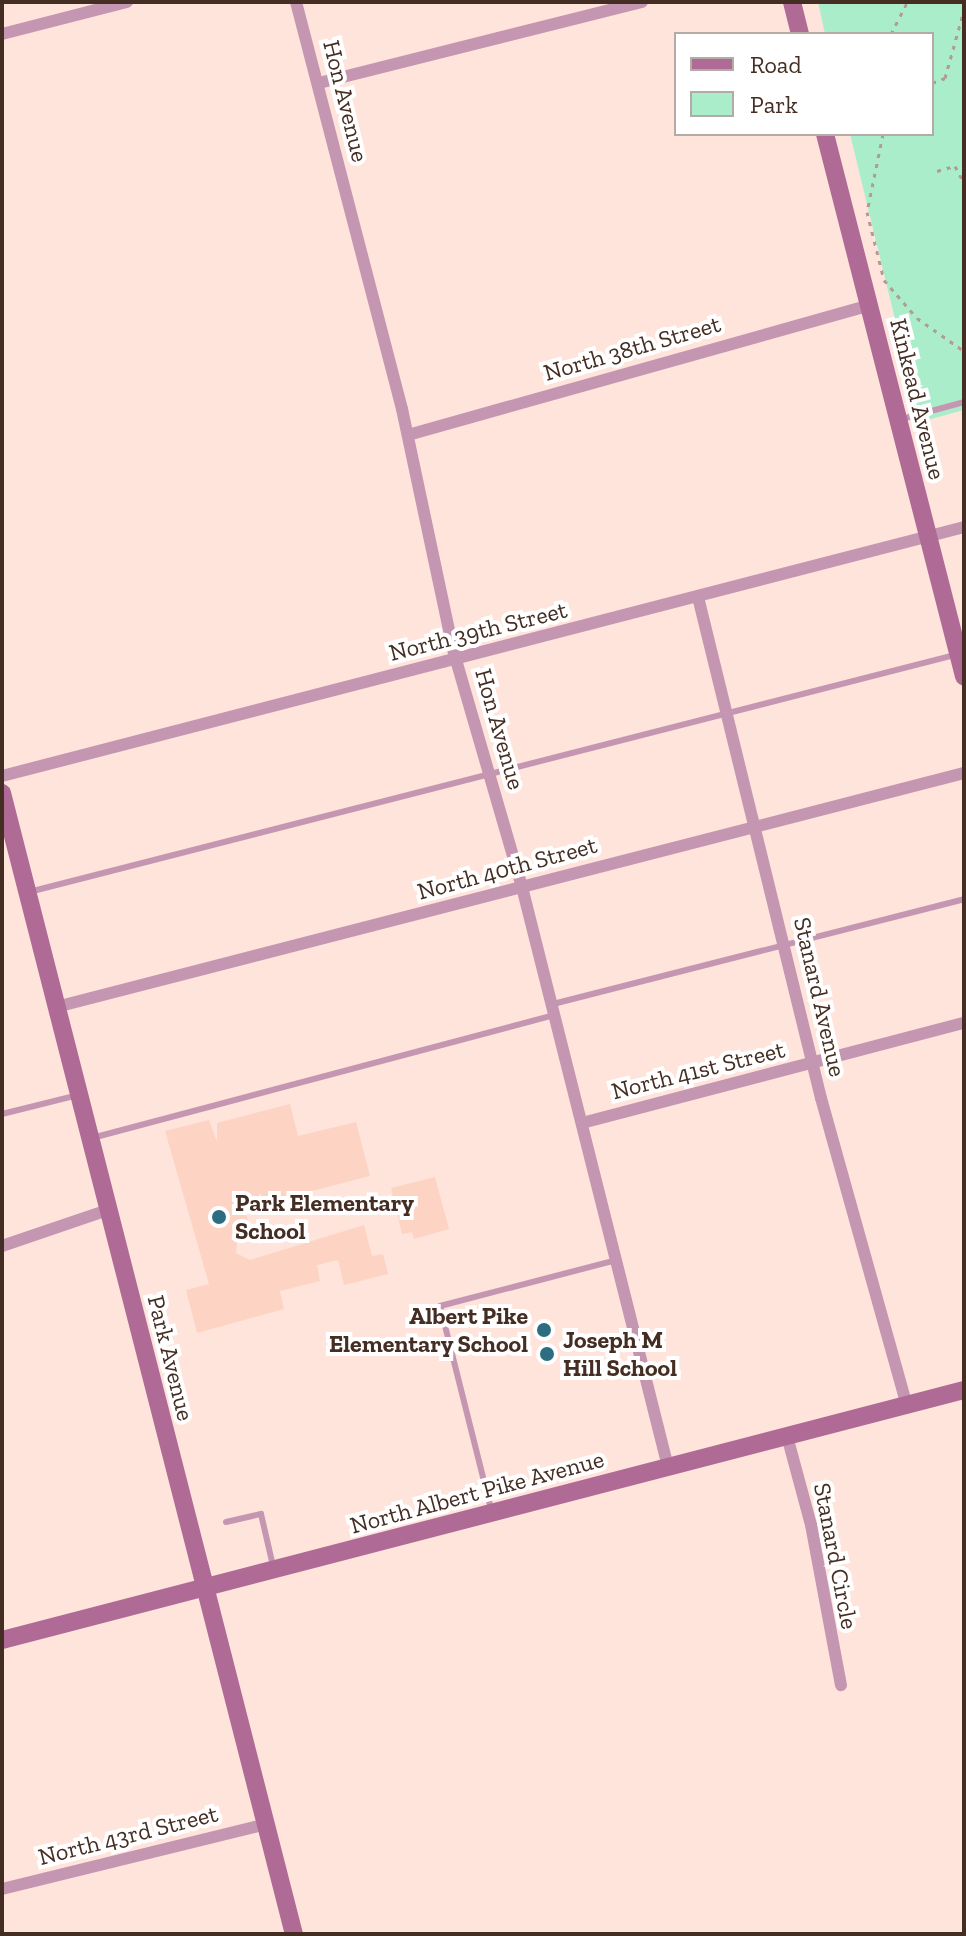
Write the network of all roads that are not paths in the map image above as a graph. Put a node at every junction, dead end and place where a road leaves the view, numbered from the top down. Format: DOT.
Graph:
graph roads {
  1 [pos="127,2"];
  2 [pos="296,2"];
  3 [pos="642,2"];
  4 [pos="792,2"];
  5 [pos="800,32"];
  6 [pos="2,34"];
  7 [pos="319,83"];
  8 [pos="826,136"];
  9 [pos="869,305"];
  10 [pos="964,402"];
  11 [pos="898,420"];
  12 [pos="408,435"];
  13 [pos="964,527"];
  14 [pos="928,536"];
  15 [pos="698,597"];
  16 [pos="961,654"];
  17 [pos="457,660"];
  18 [pos="964,676"];
  19 [pos="726,711"];
  20 [pos="490,773"];
  21 [pos="964,773"];
  22 [pos="2,776"];
  23 [pos="2,793"];
  24 [pos="755,825"];
  25 [pos="6,829"];
  26 [pos="522,887"];
  27 [pos="29,892"];
  28 [pos="964,899"];
  29 [pos="785,943"];
  30 [pos="60,1006"];
  31 [pos="553,1009"];
  32 [pos="964,1023"];
  33 [pos="813,1063"];
  34 [pos="81,1094"];
  35 [pos="2,1114"];
  36 [pos="582,1123"];
  37 [pos="92,1138"];
  38 [pos="108,1210"];
  39 [pos="2,1246"];
  40 [pos="617,1259"];
  41 [pos="964,1390"];
  42 [pos="907,1405"];
  43 [pos="787,1436"];
  44 [pos="668,1467"];
  45 [pos="492,1513"];
  46 [pos="226,1522"];
  47 [pos="274,1570"];
  48 [pos="205,1587"];
  49 [pos="2,1640"];
  50 [pos="841,1685"];
  51 [pos="266,1824"];
  52 [pos="2,1889"];
  53 [pos="294,1934"];
  1 -- 6 [label="street"];
  2 -- 7 [label="street, Hon Avenue"];
  3 -- 7 [label="street"];
  4 -- 5 [label="street"];
  7 -- 12 [label="street, Hon Avenue"];
  8 -- 9 [label="street, Kinkead Avenue"];
  9 -- 11 [label="street, Kinkead Avenue"];
  9 -- 12 [label="street, North 38th Street"];
  10 -- 11 [label="lane"];
  11 -- 14 [label="street, Kinkead Avenue"];
  12 -- 17 [label="street, Hon Avenue"];
  13 -- 14 [label="street, North 39th Street"];
  14 -- 15 [label="street, North 39th Street"];
  14 -- 16 [label="street, Kinkead Avenue"];
  15 -- 17 [label="street, North 39th Street"];
  15 -- 19 [label="street, Stanard Avenue"];
  16 -- 18 [label="street, Kinkead Avenue"];
  16 -- 19 [label="lane"];
  17 -- 20 [label="street, Hon Avenue"];
  17 -- 22 [label="street, North 39th Street"];
  19 -- 20 [label="lane"];
  19 -- 24 [label="street, Stanard Avenue"];
  20 -- 26 [label="street, Hon Avenue"];
  20 -- 27 [label="lane"];
  21 -- 24 [label="street, North 40th Street"];
  23 -- 25 [label="street, Park Avenue"];
  24 -- 26 [label="street, North 40th Street"];
  24 -- 29 [label="street, Stanard Avenue"];
  25 -- 27 [label="street, Park Avenue"];
  26 -- 30 [label="street, North 40th Street"];
  26 -- 31 [label="street, Hon Avenue"];
  27 -- 30 [label="street, Park Avenue"];
  28 -- 29 [label="lane"];
  29 -- 31 [label="lane"];
  29 -- 33 [label="street, Stanard Avenue"];
  30 -- 34 [label="street, Park Avenue"];
  31 -- 36 [label="street, Hon Avenue"];
  31 -- 37 [label="lane"];
  32 -- 33 [label="street, North 41st Street"];
  33 -- 36 [label="street, North 41st Street"];
  33 -- 42 [label="street, Stanard Avenue"];
  34 -- 35 [label="lane"];
  34 -- 37 [label="street, Park Avenue"];
  36 -- 40 [label="street, Hon Avenue"];
  37 -- 38 [label="street, Park Avenue"];
  38 -- 39 [label="street"];
  38 -- 48 [label="street, Park Avenue"];
  40 -- 44 [label="street, Hon Avenue"];
  40 -- 45 [label="lane"];
  41 -- 42 [label="street, North Albert Pike Avenue"];
  42 -- 43 [label="street, North Albert Pike Avenue"];
  43 -- 44 [label="street, North Albert Pike Avenue"];
  43 -- 50 [label="street, Stanard Circle"];
  44 -- 45 [label="street, North Albert Pike Avenue"];
  45 -- 47 [label="street, North Albert Pike Avenue"];
  46 -- 47 [label="lane"];
  47 -- 48 [label="street, North Albert Pike Avenue"];
  48 -- 49 [label="street, North Albert Pike Avenue"];
  48 -- 51 [label="street, Park Avenue"];
  51 -- 52 [label="street, North 43rd Street"];
  51 -- 53 [label="street, Park Avenue"];
}
